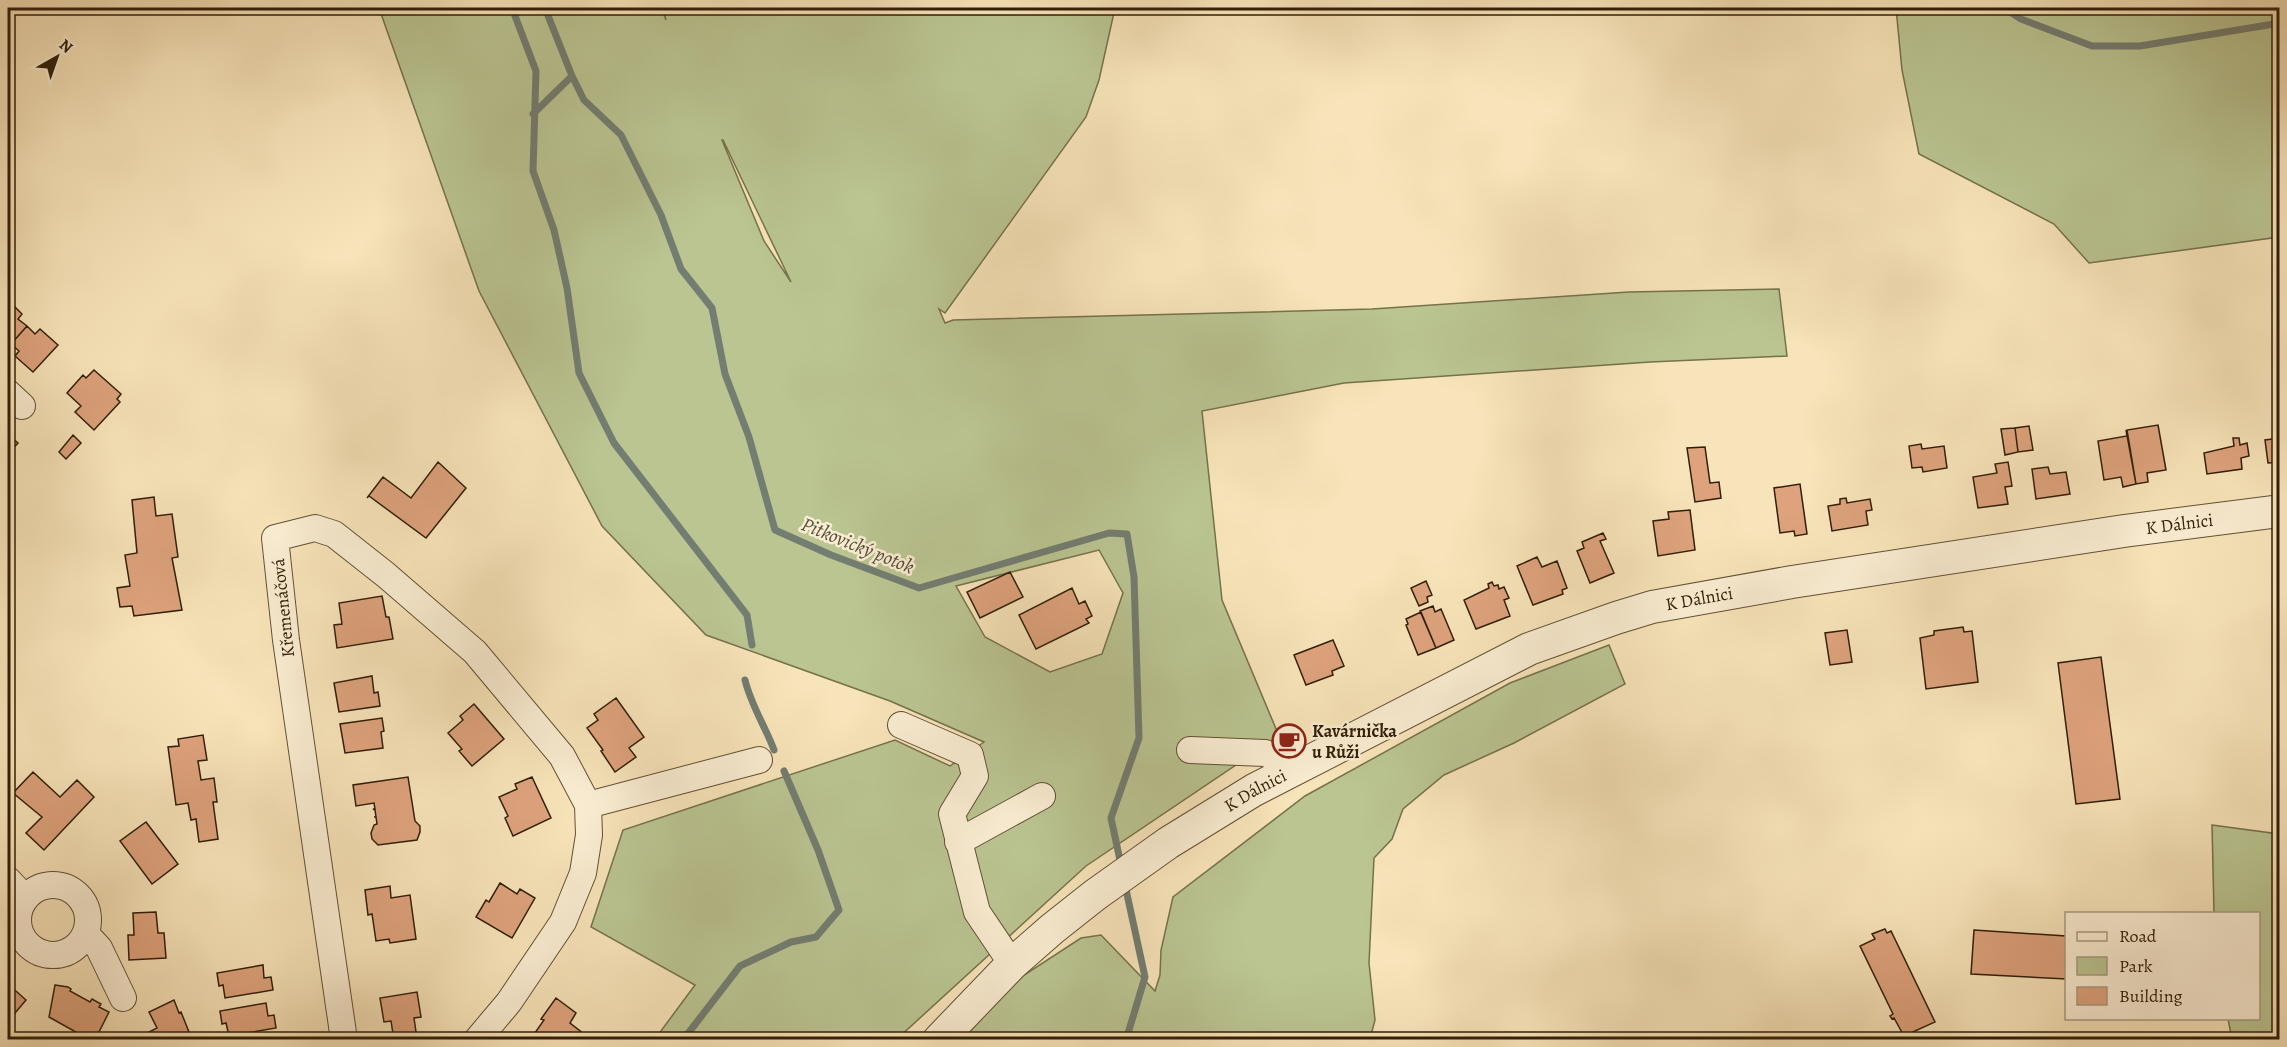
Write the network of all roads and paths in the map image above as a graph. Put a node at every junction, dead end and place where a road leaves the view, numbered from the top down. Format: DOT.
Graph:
graph roads {
  1 [pos="2280,511"];
  2 [pos="901,725"];
  3 [pos="1190,750"];
  4 [pos="759,760"];
  5 [pos="1287,773"];
  6 [pos="1042,796"];
  7 [pos="588,805"];
  8 [pos="958,842"];
  9 [pos="16,889"];
  10 [pos="86,934"];
  11 [pos="1012,964"];
  12 [pos="123,999"];
  13 [pos="344,1040"];
  14 [pos="477,1040"];
  15 [pos="939,1040"];
  1 -- 5 [label="street, K Dálnici"];
  2 -- 8 [label="street"];
  3 -- 5 [label="street"];
  4 -- 7 [label="street"];
  5 -- 11 [label="street, K Dálnici"];
  6 -- 8 [label="street"];
  7 -- 13 [label="street, Křemenáčová"];
  7 -- 14 [label="street, Křemenáčová"];
  8 -- 11 [label="street"];
  9 -- 10 [label="street"];
  9 -- 10 [label="street"];
  10 -- 12 [label="street"];
  11 -- 15 [label="street, K Dálnici"];
}
